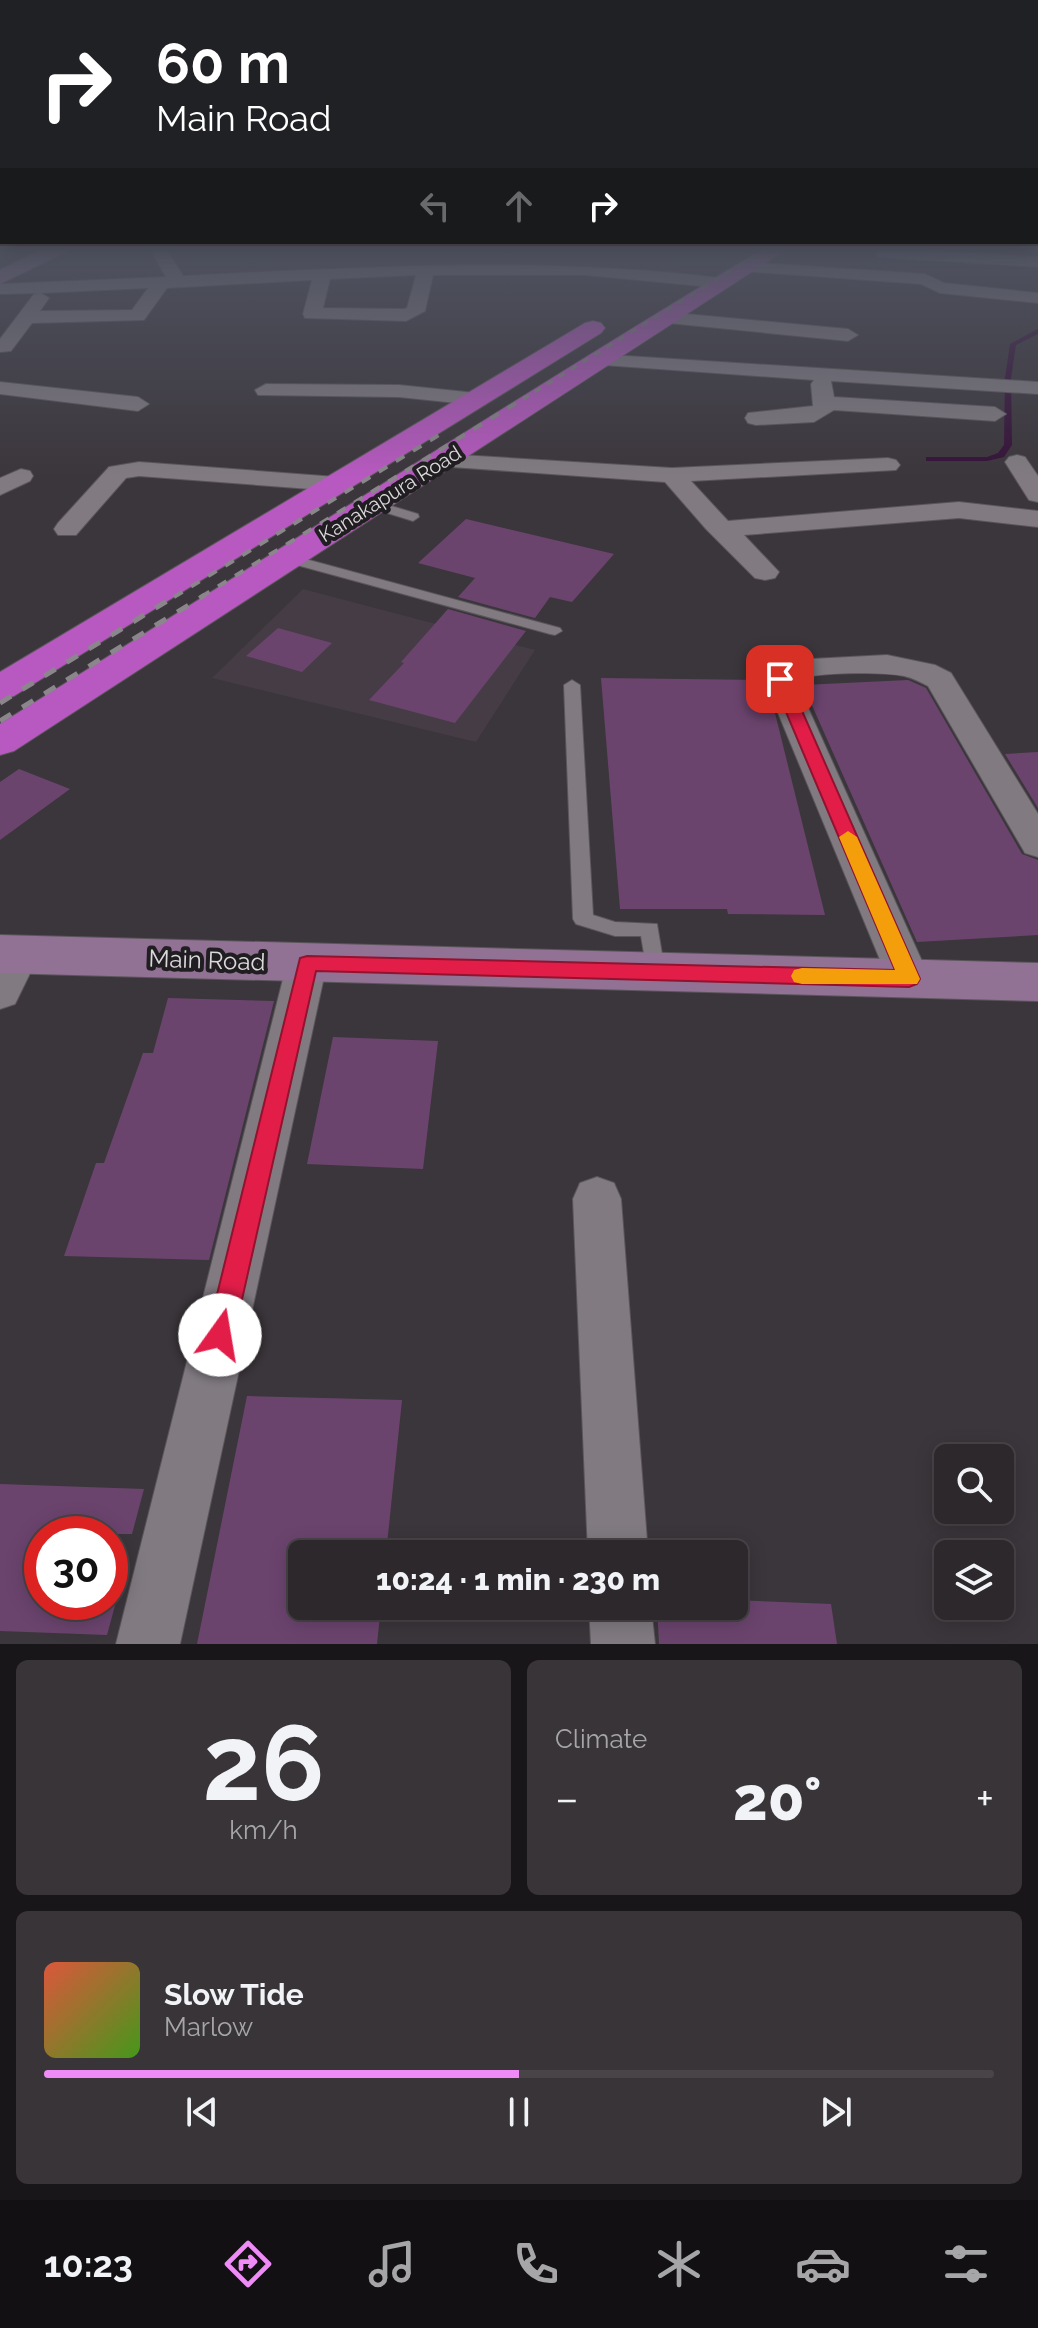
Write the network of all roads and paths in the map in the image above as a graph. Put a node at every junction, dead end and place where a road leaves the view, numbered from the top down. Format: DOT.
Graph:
graph roads {
  1 [pos="21,324"];
  2 [pos="599,324"];
  3 [pos="656,324"];
  4 [pos="727,324"];
  5 [pos="848,335"];
  6 [pos="4,347"];
  7 [pos="821,350"];
  8 [pos="596,360"];
  9 [pos="821,374"];
  10 [pos="0,388"];
  11 [pos="1038,388"];
  12 [pos="266,390"];
  13 [pos="476,399"];
  14 [pos="824,403"];
  15 [pos="138,404"];
  16 [pos="995,414"];
  17 [pos="756,418"];
  18 [pos="445,461"];
  19 [pos="1017,462"];
  20 [pos="888,465"];
  21 [pos="672,475"];
  22 [pos="337,484"];
  23 [pos="1038,495"];
  24 [pos="375,505"];
  25 [pos="413,517"];
  26 [pos="1038,519"];
  27 [pos="67,529"];
  28 [pos="723,529"];
  29 [pos="287,558"];
  30 [pos="765,572"];
  31 [pos="555,631"];
  32 [pos="572,685"];
  33 [pos="0,688"];
  34 [pos="0,742"];
  35 [pos="1038,844"];
  36 [pos="307,963"];
  37 [pos="6,967"];
  38 [pos="655,972"];
  39 [pos="909,979"];
  40 [pos="1038,982"];
  41 [pos="597,1199"];
  42 [pos="617,1540"];
  43 [pos="621,1620"];
  44 [pos="148,1644"];
  45 [pos="623,1644"];
  1 -- 6 [label="street"];
  2 -- 13 [label="highway, Kanakapura Road"];
  3 -- 8 [label="highway, Kanakapura Road"];
  4 -- 5 [label="street"];
  7 -- 9 [label="street"];
  8 -- 9 [label="street"];
  8 -- 18 [label="highway, Kanakapura Road"];
  9 -- 11 [label="street"];
  9 -- 14 [label="street"];
  10 -- 15 [label="street"];
  12 -- 13 [label="street"];
  13 -- 22 [label="highway, Kanakapura Road"];
  14 -- 16 [label="street"];
  14 -- 17 [label="street"];
  18 -- 21 [label="street"];
  18 -- 24 [label="highway, Kanakapura Road"];
  19 -- 23 [label="street"];
  20 -- 21 [label="street"];
  21 -- 28 [label="street"];
  22 -- 27 [label="street"];
  22 -- 33 [label="highway, Kanakapura Road"];
  24 -- 25 [label="lane"];
  24 -- 29 [label="highway, Kanakapura Road"];
  26 -- 28 [label="street"];
  28 -- 30 [label="street"];
  29 -- 31 [label="lane"];
  29 -- 34 [label="highway, Kanakapura Road"];
  32 -- 38 [label="lane"];
  35 -- 39 [label="street"];
  36 -- 37 [label="street, Main Road"];
  36 -- 38 [label="street, Main Road"];
  36 -- 44 [label="street"];
  38 -- 39 [label="street, Main Road"];
  39 -- 40 [label="street, Main Road"];
  41 -- 42 [label="street"];
  43 -- 45 [label="street"];
}
